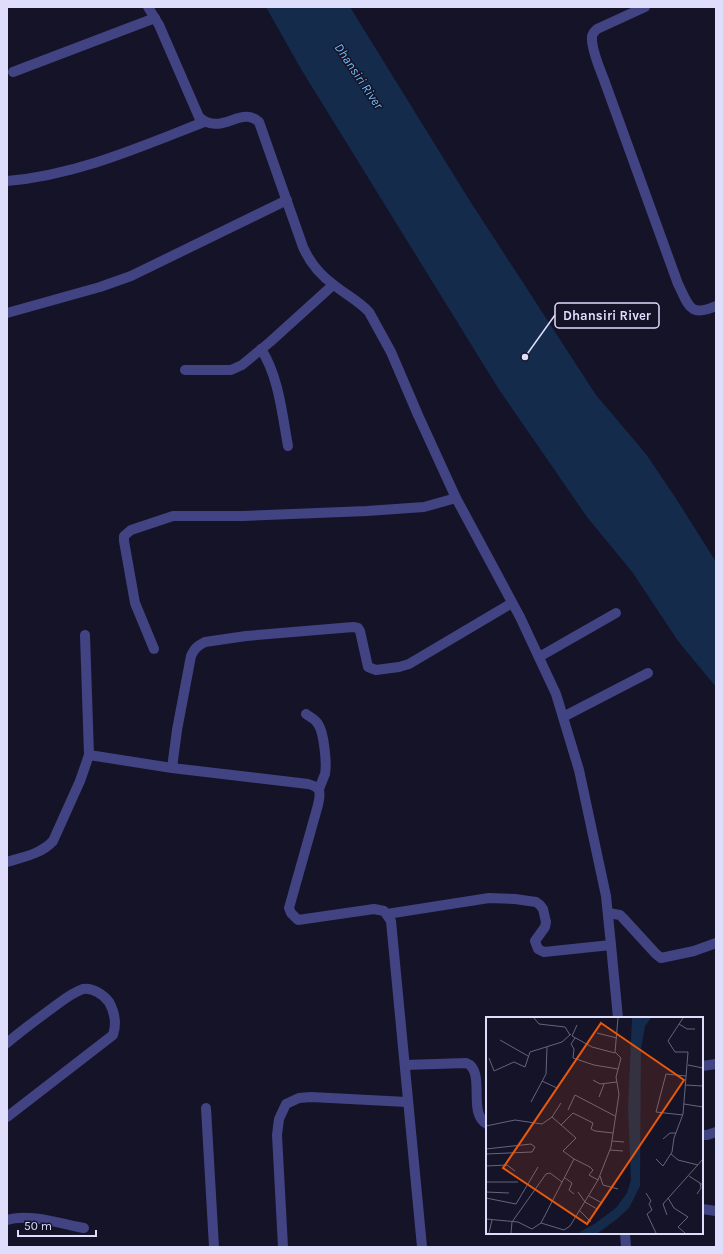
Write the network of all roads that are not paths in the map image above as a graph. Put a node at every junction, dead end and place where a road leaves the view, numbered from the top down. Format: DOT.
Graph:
graph roads {
  1 [pos="148,7"];
  2 [pos="645,7"];
  3 [pos="155,18"];
  4 [pos="13,72"];
  5 [pos="204,122"];
  6 [pos="7,181"];
  7 [pos="287,200"];
  8 [pos="333,285"];
  9 [pos="716,306"];
  10 [pos="7,313"];
  11 [pos="261,349"];
  12 [pos="185,370"];
  13 [pos="288,446"];
  14 [pos="456,498"];
  15 [pos="512,603"];
  16 [pos="616,613"];
  17 [pos="85,635"];
  18 [pos="154,649"];
  19 [pos="539,657"];
  20 [pos="648,673"];
  21 [pos="306,714"];
  22 [pos="563,717"];
  23 [pos="89,755"];
  24 [pos="172,768"];
  25 [pos="318,789"];
  26 [pos="7,862"];
  27 [pos="608,913"];
  28 [pos="387,914"];
  29 [pos="716,943"];
  30 [pos="612,945"];
  31 [pos="618,1017"];
  32 [pos="7,1043"];
  33 [pos="716,1064"];
  34 [pos="406,1065"];
  35 [pos="703,1066"];
  36 [pos="407,1102"];
  37 [pos="206,1108"];
  38 [pos="7,1117"];
  39 [pos="486,1123"];
  40 [pos="716,1132"];
  41 [pos="703,1135"];
  42 [pos="703,1209"];
  43 [pos="716,1211"];
  44 [pos="7,1220"];
  45 [pos="84,1228"];
  46 [pos="625,1234"];
  47 [pos="214,1247"];
  48 [pos="283,1247"];
  49 [pos="422,1247"];
  50 [pos="626,1247"];
  1 -- 3 [label="street"];
  2 -- 9 [label="street"];
  3 -- 4 [label="street"];
  3 -- 5 [label="street"];
  5 -- 6 [label="street"];
  5 -- 7 [label="street"];
  7 -- 8 [label="street"];
  7 -- 10 [label="street"];
  8 -- 11 [label="street"];
  8 -- 14 [label="street"];
  11 -- 12 [label="street"];
  11 -- 13 [label="street"];
  14 -- 15 [label="street"];
  14 -- 18 [label="street"];
  15 -- 19 [label="street"];
  15 -- 24 [label="street"];
  16 -- 19 [label="street"];
  17 -- 23 [label="street"];
  19 -- 22 [label="street"];
  20 -- 22 [label="street"];
  21 -- 25 [label="street"];
  22 -- 27 [label="street"];
  23 -- 24 [label="street"];
  23 -- 26 [label="street"];
  24 -- 25 [label="street"];
  25 -- 28 [label="street"];
  27 -- 29 [label="street"];
  27 -- 30 [label="street"];
  28 -- 30 [label="street"];
  28 -- 34 [label="street"];
  30 -- 31 [label="street"];
  32 -- 38 [label="street"];
  33 -- 35 [label="street"];
  34 -- 36 [label="street"];
  34 -- 39 [label="street"];
  36 -- 48 [label="street"];
  36 -- 49 [label="street"];
  37 -- 47 [label="street"];
  40 -- 41 [label="street"];
  42 -- 43 [label="street"];
  44 -- 45 [label="street"];
  46 -- 50 [label="street"];
}
